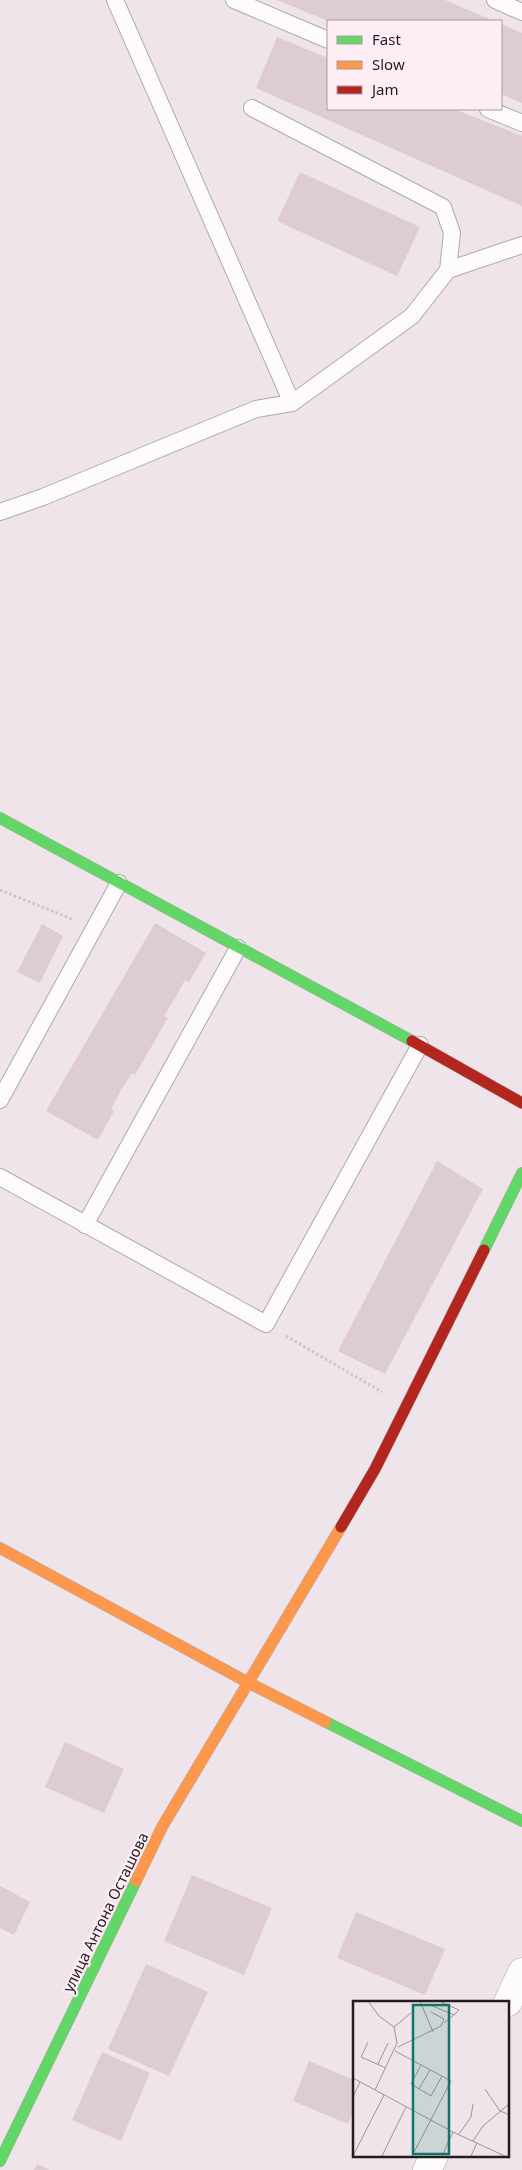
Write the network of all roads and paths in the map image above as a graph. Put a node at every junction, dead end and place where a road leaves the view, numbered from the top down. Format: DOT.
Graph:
graph roads {
  1 [pos="115,0"];
  2 [pos="234,0"];
  3 [pos="495,0"];
  4 [pos="522,12"];
  5 [pos="327,40"];
  6 [pos="252,108"];
  7 [pos="490,110"];
  8 [pos="522,123"];
  9 [pos="522,245"];
  10 [pos="448,270"];
  11 [pos="292,403"];
  12 [pos="0,512"];
  13 [pos="0,818"];
  14 [pos="119,883"];
  15 [pos="0,890"];
  16 [pos="96,928"];
  17 [pos="238,948"];
  18 [pos="420,1045"];
  19 [pos="0,1100"];
  20 [pos="522,1103"];
  21 [pos="522,1173"];
  22 [pos="0,1177"];
  23 [pos="85,1225"];
  24 [pos="266,1324"];
  25 [pos="406,1407"];
  26 [pos="0,1548"];
  27 [pos="249,1682"];
  28 [pos="522,1821"];
  29 [pos="522,1972"];
  30 [pos="508,2001"];
  31 [pos="433,2158"];
  32 [pos="0,2161"];
  33 [pos="427,2170"];
  1 -- 11 [label="lane"];
  2 -- 5 [label="lane"];
  3 -- 4 [label="lane"];
  6 -- 10 [label="lane"];
  7 -- 8 [label="lane"];
  9 -- 10 [label="lane"];
  10 -- 11 [label="lane"];
  11 -- 12 [label="lane"];
  13 -- 14 [label="street"];
  14 -- 16 [label="lane"];
  14 -- 17 [label="street"];
  15 -- 16 [label="path"];
  16 -- 19 [label="lane"];
  17 -- 18 [label="street"];
  17 -- 23 [label="lane"];
  18 -- 20 [label="street"];
  18 -- 24 [label="lane"];
  21 -- 25 [label="street, улица Антона Осташова"];
  22 -- 23 [label="lane"];
  23 -- 24 [label="lane"];
  24 -- 25 [label="path"];
  25 -- 27 [label="street, улица Антона Осташова"];
  26 -- 27 [label="street"];
  27 -- 28 [label="street"];
  27 -- 32 [label="street, улица Антона Осташова"];
  29 -- 30 [label="street"];
  31 -- 33 [label="street"];
}
